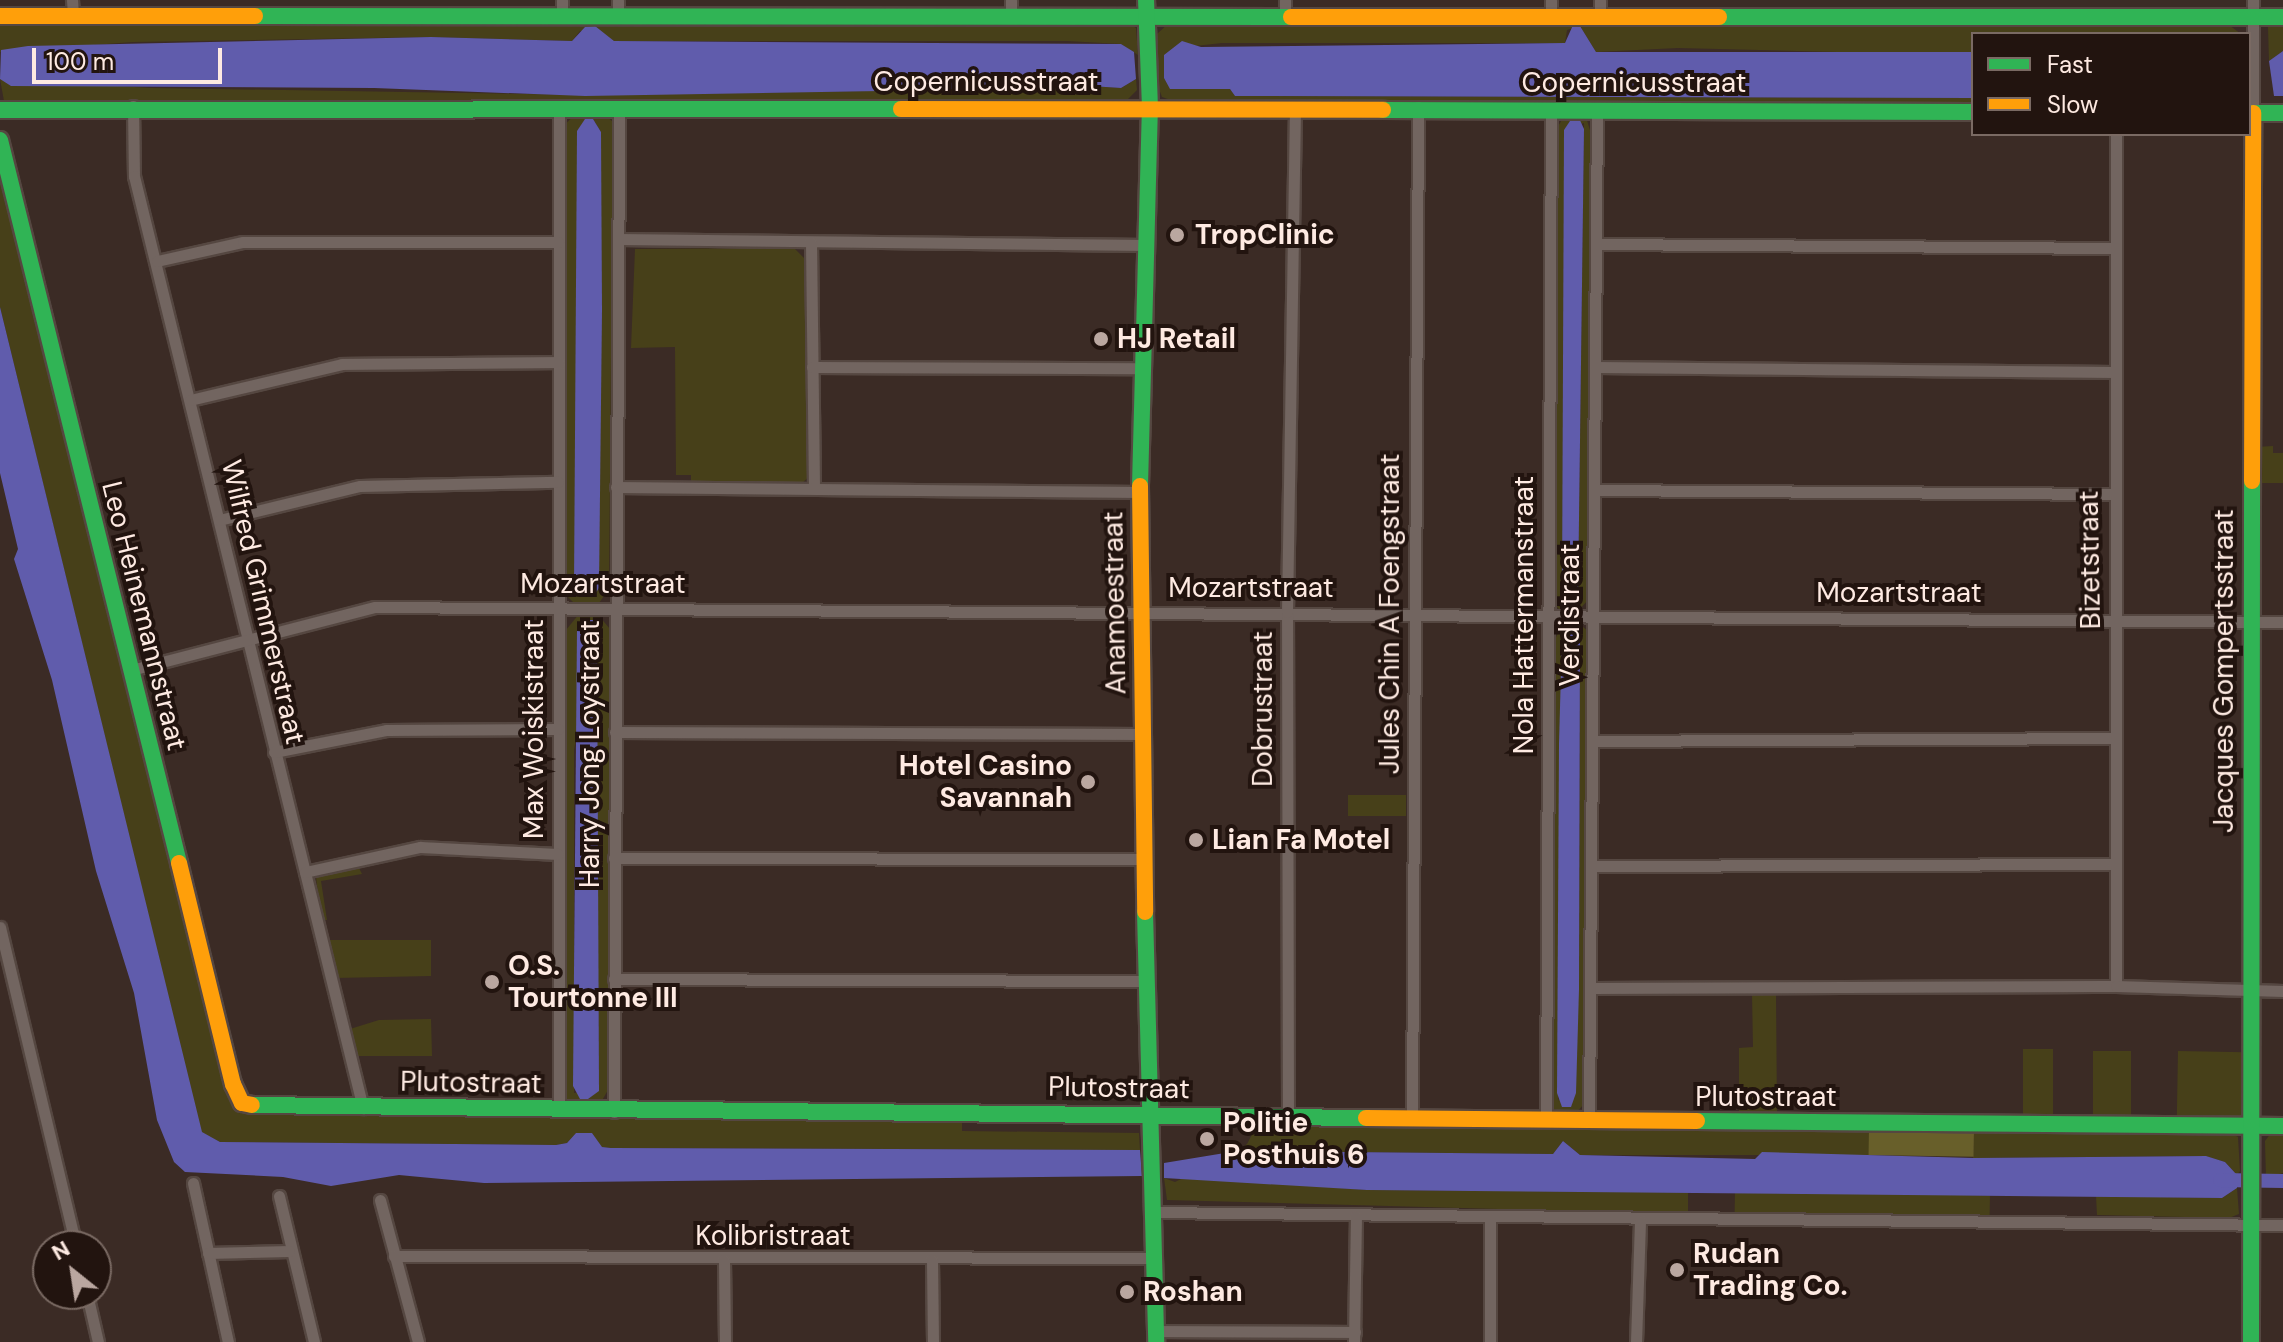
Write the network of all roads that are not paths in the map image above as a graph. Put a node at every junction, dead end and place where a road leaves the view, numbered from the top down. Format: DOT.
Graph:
graph roads {
  1 [pos="1011,6"];
  2 [pos="1146,7"];
  3 [pos="1551,7"];
  4 [pos="1600,7"];
  5 [pos="72,8"];
  6 [pos="562,8"];
  7 [pos="618,8"];
  8 [pos="1285,8"];
  9 [pos="2253,15"];
  10 [pos="0,16"];
  11 [pos="2283,17"];
  12 [pos="133,106"];
  13 [pos="1418,107"];
  14 [pos="559,108"];
  15 [pos="619,108"];
  16 [pos="1150,108"];
  17 [pos="1295,108"];
  18 [pos="1597,108"];
  19 [pos="1551,109"];
  20 [pos="2251,109"];
  21 [pos="0,110"];
  22 [pos="1971,112"];
  23 [pos="2283,113"];
  24 [pos="2116,136"];
  25 [pos="2251,136"];
  26 [pos="0,140"];
  27 [pos="618,239"];
  28 [pos="558,242"];
  29 [pos="811,242"];
  30 [pos="1597,244"];
  31 [pos="1145,245"];
  32 [pos="2115,248"];
  33 [pos="157,261"];
  34 [pos="559,362"];
  35 [pos="812,367"];
  36 [pos="1597,367"];
  37 [pos="1143,368"];
  38 [pos="2114,372"];
  39 [pos="190,400"];
  40 [pos="558,482"];
  41 [pos="616,487"];
  42 [pos="814,487"];
  43 [pos="1595,490"];
  44 [pos="1140,492"];
  45 [pos="2113,494"];
  46 [pos="219,520"];
  47 [pos="614,608"];
  48 [pos="558,609"];
  49 [pos="1142,612"];
  50 [pos="1287,612"];
  51 [pos="1413,613"];
  52 [pos="1547,616"];
  53 [pos="1593,616"];
  54 [pos="2115,617"];
  55 [pos="2248,621"];
  56 [pos="2283,622"];
  57 [pos="245,639"];
  58 [pos="131,670"];
  59 [pos="558,729"];
  60 [pos="615,732"];
  61 [pos="1142,734"];
  62 [pos="2115,738"];
  63 [pos="1594,741"];
  64 [pos="274,752"];
  65 [pos="558,854"];
  66 [pos="614,858"];
  67 [pos="1144,859"];
  68 [pos="2114,864"];
  69 [pos="1592,866"];
  70 [pos="305,872"];
  71 [pos="0,927"];
  72 [pos="614,979"];
  73 [pos="1144,981"];
  74 [pos="2116,986"];
  75 [pos="1592,988"];
  76 [pos="2283,991"];
  77 [pos="2253,992"];
  78 [pos="242,1103"];
  79 [pos="363,1108"];
  80 [pos="559,1110"];
  81 [pos="614,1112"];
  82 [pos="1147,1113"];
  83 [pos="1288,1118"];
  84 [pos="1412,1120"];
  85 [pos="1546,1121"];
  86 [pos="1589,1122"];
  87 [pos="2283,1126"];
  88 [pos="2253,1134"];
  89 [pos="193,1183"];
  90 [pos="279,1196"];
  91 [pos="380,1200"];
  92 [pos="1152,1212"];
  93 [pos="1356,1216"];
  94 [pos="1490,1216"];
  95 [pos="2252,1217"];
  96 [pos="1640,1221"];
  97 [pos="2283,1225"];
  98 [pos="72,1230"];
  99 [pos="289,1251"];
  100 [pos="208,1253"];
  101 [pos="394,1256"];
  102 [pos="1152,1258"];
  103 [pos="724,1260"];
  104 [pos="932,1260"];
  105 [pos="91,1310"];
  106 [pos="1156,1337"];
  107 [pos="1354,1337"];
  108 [pos="98,1342"];
  109 [pos="228,1342"];
  110 [pos="314,1342"];
  111 [pos="418,1342"];
  112 [pos="725,1342"];
  113 [pos="933,1342"];
  114 [pos="1490,1342"];
  115 [pos="1636,1342"];
  116 [pos="2251,1342"];
  1 -- 2 [label="street"];
  1 -- 7 [label="street"];
  2 -- 8 [label="street"];
  2 -- 16 [label="street, Anamoestraat"];
  3 -- 4 [label="street"];
  3 -- 8 [label="street"];
  4 -- 9 [label="street"];
  5 -- 6 [label="street"];
  5 -- 10 [label="street"];
  6 -- 7 [label="street"];
  9 -- 11 [label="street"];
  9 -- 20 [label="street, Jacques Gompertsstraat"];
  12 -- 14 [label="street, Copernicusstraat"];
  12 -- 21 [label="street, Copernicusstraat"];
  12 -- 33 [label="street, Wilfred Grimmerstraat"];
  13 -- 17 [label="street, Copernicusstraat"];
  13 -- 19 [label="street, Copernicusstraat"];
  13 -- 51 [label="street, Jules Chin A Foengstraat"];
  14 -- 15 [label="street, Copernicusstraat"];
  14 -- 28 [label="street, Max Woiskistraat"];
  15 -- 16 [label="street, Copernicusstraat"];
  15 -- 27 [label="street, Harry Jong Loystraat"];
  16 -- 17 [label="street, Copernicusstraat"];
  16 -- 31 [label="street, Anamoestraat"];
  17 -- 50 [label="street, Dobrustraat"];
  18 -- 19 [label="street, Copernicusstraat"];
  18 -- 22 [label="street, Copernicusstraat"];
  18 -- 30 [label="street, Verdistraat"];
  19 -- 52 [label="street, Nola Hattermanstraat"];
  20 -- 23 [label="street"];
  24 -- 32 [label="street, Bizetstraat"];
  25 -- 55 [label="street, Jacques Gompertsstraat"];
  26 -- 58 [label="street, Leo Heinemannstraat"];
  27 -- 29 [label="street"];
  27 -- 41 [label="street, Harry Jong Loystraat"];
  28 -- 33 [label="street"];
  28 -- 34 [label="street, Max Woiskistraat"];
  29 -- 31 [label="street"];
  29 -- 35 [label="street"];
  30 -- 32 [label="street"];
  30 -- 36 [label="street, Verdistraat"];
  31 -- 37 [label="street, Anamoestraat"];
  32 -- 38 [label="street, Bizetstraat"];
  33 -- 39 [label="street, Wilfred Grimmerstraat"];
  34 -- 39 [label="street"];
  34 -- 40 [label="street, Max Woiskistraat"];
  35 -- 37 [label="street"];
  35 -- 42 [label="street"];
  36 -- 38 [label="street"];
  36 -- 43 [label="street, Verdistraat"];
  37 -- 44 [label="street, Anamoestraat"];
  38 -- 45 [label="street, Bizetstraat"];
  39 -- 46 [label="street, Wilfred Grimmerstraat"];
  40 -- 46 [label="street"];
  40 -- 48 [label="street, Max Woiskistraat"];
  41 -- 42 [label="street"];
  41 -- 47 [label="street, Harry Jong Loystraat"];
  42 -- 44 [label="street"];
  43 -- 45 [label="street"];
  43 -- 53 [label="street, Verdistraat"];
  44 -- 49 [label="street, Anamoestraat"];
  45 -- 54 [label="street, Bizetstraat"];
  46 -- 57 [label="street, Wilfred Grimmerstraat"];
  47 -- 48 [label="street, Mozartstraat"];
  47 -- 49 [label="street, Mozartstraat"];
  47 -- 60 [label="street, Harry Jong Loystraat"];
  48 -- 57 [label="street, Mozartstraat"];
  48 -- 59 [label="street, Max Woiskistraat"];
  49 -- 50 [label="street, Mozartstraat"];
  49 -- 61 [label="street, Anamoestraat"];
  50 -- 51 [label="street, Mozartstraat"];
  50 -- 83 [label="street, Dobrustraat"];
  51 -- 52 [label="street, Mozartstraat"];
  51 -- 84 [label="street, Jules Chin A Foengstraat"];
  52 -- 53 [label="street, Mozartstraat"];
  52 -- 85 [label="street, Nola Hattermanstraat"];
  53 -- 54 [label="street, Mozartstraat"];
  53 -- 63 [label="street, Verdistraat"];
  54 -- 55 [label="street, Mozartstraat"];
  54 -- 62 [label="street, Bizetstraat"];
  55 -- 56 [label="street, Mozartstraat"];
  55 -- 77 [label="street, Jacques Gompertsstraat"];
  57 -- 58 [label="street, Mozartstraat"];
  57 -- 64 [label="street, Wilfred Grimmerstraat"];
  58 -- 78 [label="street, Leo Heinemannstraat"];
  59 -- 64 [label="street"];
  59 -- 65 [label="street, Max Woiskistraat"];
  60 -- 61 [label="street"];
  60 -- 66 [label="street, Harry Jong Loystraat"];
  61 -- 67 [label="street, Anamoestraat"];
  62 -- 63 [label="street"];
  62 -- 68 [label="street, Bizetstraat"];
  63 -- 69 [label="street, Verdistraat"];
  64 -- 70 [label="street, Wilfred Grimmerstraat"];
  65 -- 70 [label="street"];
  65 -- 80 [label="street, Max Woiskistraat"];
  66 -- 67 [label="street"];
  66 -- 72 [label="street, Harry Jong Loystraat"];
  67 -- 73 [label="street, Anamoestraat"];
  68 -- 69 [label="street"];
  68 -- 74 [label="street, Bizetstraat"];
  69 -- 75 [label="street, Verdistraat"];
  70 -- 79 [label="street, Wilfred Grimmerstraat"];
  71 -- 98 [label="street"];
  72 -- 73 [label="street"];
  72 -- 81 [label="street, Harry Jong Loystraat"];
  73 -- 82 [label="street, Anamoestraat"];
  74 -- 75 [label="street"];
  74 -- 77 [label="street"];
  75 -- 86 [label="street, Verdistraat"];
  76 -- 77 [label="street"];
  77 -- 88 [label="street, Jacques Gompertsstraat"];
  78 -- 79 [label="street, Plutostraat"];
  79 -- 80 [label="street, Plutostraat"];
  80 -- 81 [label="street, Plutostraat"];
  81 -- 82 [label="street, Plutostraat"];
  82 -- 83 [label="street, Plutostraat"];
  82 -- 92 [label="street, Anamoestraat"];
  83 -- 84 [label="street, Plutostraat"];
  84 -- 85 [label="street, Plutostraat"];
  85 -- 86 [label="street, Plutostraat"];
  86 -- 88 [label="street, Plutostraat"];
  87 -- 88 [label="street, Plutostraat"];
  88 -- 95 [label="street, Jacques Gompertsstraat"];
  89 -- 100 [label="street"];
  90 -- 99 [label="street"];
  91 -- 101 [label="street"];
  92 -- 93 [label="street"];
  92 -- 102 [label="street, Anamoestraat"];
  93 -- 94 [label="street"];
  93 -- 107 [label="street"];
  94 -- 96 [label="street"];
  94 -- 114 [label="street"];
  95 -- 96 [label="street"];
  95 -- 97 [label="street"];
  95 -- 116 [label="street, Jacques Gompertsstraat"];
  96 -- 115 [label="street"];
  99 -- 100 [label="street"];
  99 -- 110 [label="street"];
  100 -- 109 [label="street"];
  101 -- 103 [label="street, Kolibristraat"];
  101 -- 111 [label="street"];
  102 -- 104 [label="street, Kolibristraat"];
  102 -- 106 [label="street, Anamoestraat"];
  103 -- 104 [label="street, Kolibristraat"];
  103 -- 112 [label="street"];
  104 -- 113 [label="street"];
  105 -- 108 [label="street"];
  106 -- 107 [label="street"];
}
